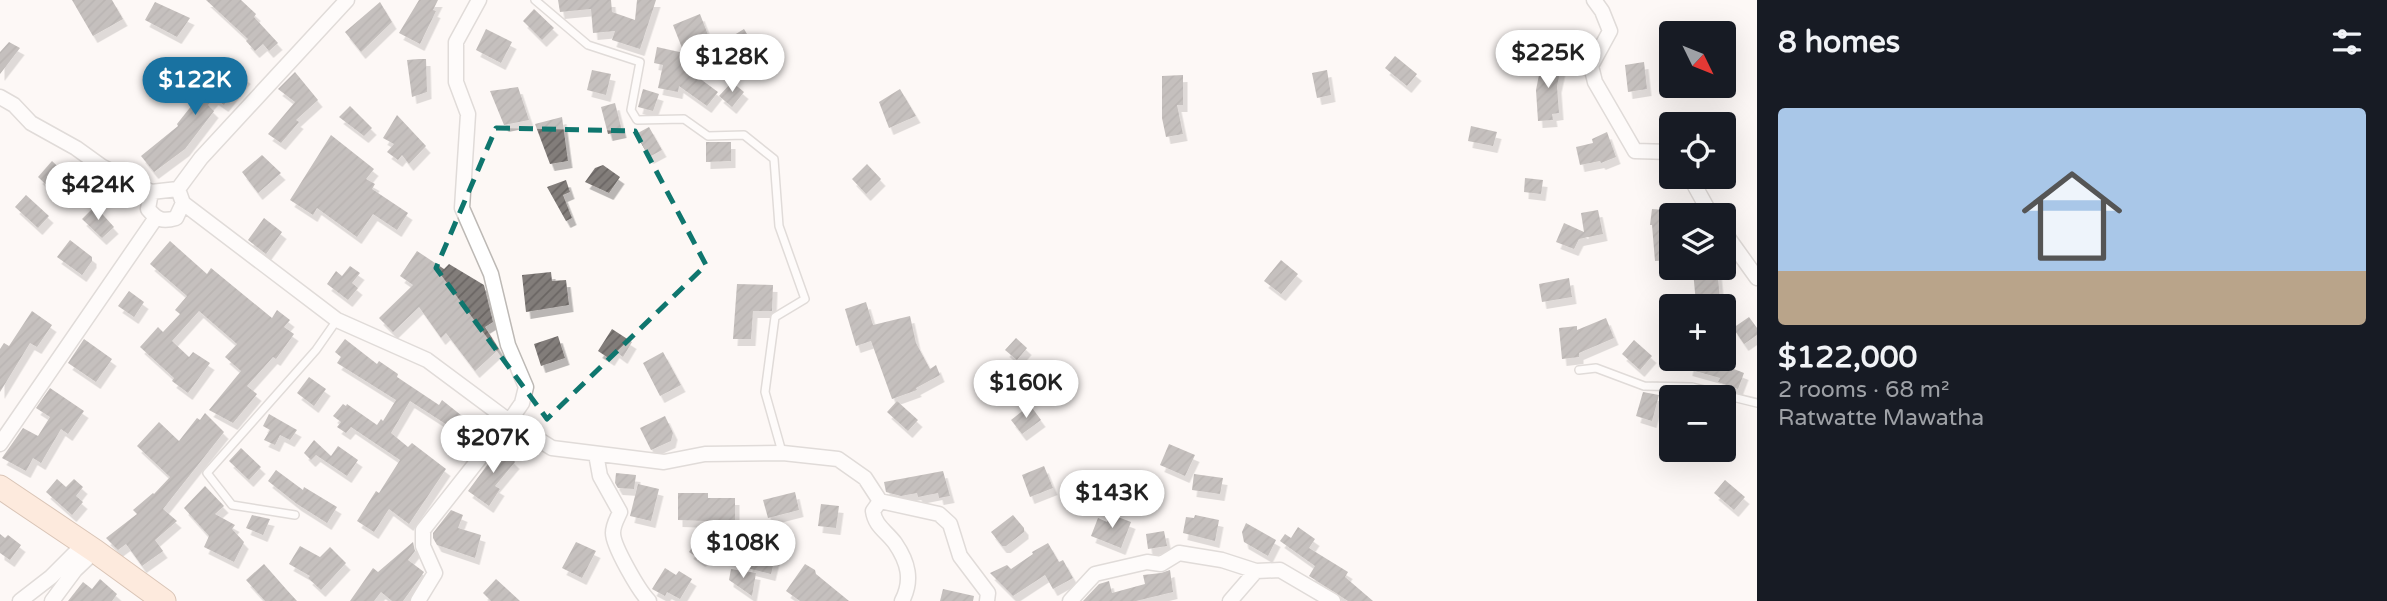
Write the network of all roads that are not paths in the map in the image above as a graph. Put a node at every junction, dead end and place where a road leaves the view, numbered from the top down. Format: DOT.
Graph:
graph roads {
  1 [pos="347,0"];
  2 [pos="479,0"];
  3 [pos="535,0"];
  4 [pos="1594,0"];
  5 [pos="0,97"];
  6 [pos="1659,152"];
  7 [pos="178,189"];
  8 [pos="151,192"];
  9 [pos="188,207"];
  10 [pos="155,219"];
  11 [pos="1736,249"];
  12 [pos="1757,278"];
  13 [pos="337,320"];
  14 [pos="1579,370"];
  15 [pos="1757,403"];
  16 [pos="509,421"];
  17 [pos="0,444"];
  18 [pos="596,453"];
  19 [pos="783,453"];
  20 [pos="0,487"];
  21 [pos="880,501"];
  22 [pos="295,515"];
  23 [pos="90,547"];
  24 [pos="1256,571"];
  25 [pos="20,601"];
  26 [pos="52,601"];
  27 [pos="164,601"];
  28 [pos="418,601"];
  29 [pos="649,601"];
  30 [pos="902,601"];
  31 [pos="987,601"];
  32 [pos="1070,601"];
  33 [pos="1230,601"];
  34 [pos="1333,601"];
  1 -- 7 [label="street"];
  2 -- 16 [label="street"];
  3 -- 19 [label="lane"];
  4 -- 6 [label="street"];
  5 -- 8 [label="street"];
  7 -- 8 [label="street"];
  7 -- 9 [label="street"];
  8 -- 10 [label="street"];
  9 -- 10 [label="street"];
  9 -- 13 [label="street"];
  10 -- 17 [label="street"];
  11 -- 12 [label="street"];
  13 -- 16 [label="street"];
  13 -- 22 [label="lane"];
  14 -- 15 [label="lane"];
  16 -- 18 [label="street"];
  16 -- 28 [label="street"];
  18 -- 19 [label="street"];
  18 -- 29 [label="street"];
  19 -- 21 [label="street"];
  20 -- 23 [label="main road"];
  21 -- 30 [label="street"];
  21 -- 31 [label="street"];
  23 -- 25 [label="street"];
  23 -- 26 [label="street"];
  23 -- 27 [label="main road"];
  24 -- 32 [label="street"];
  24 -- 33 [label="street"];
  24 -- 34 [label="street"];
}
